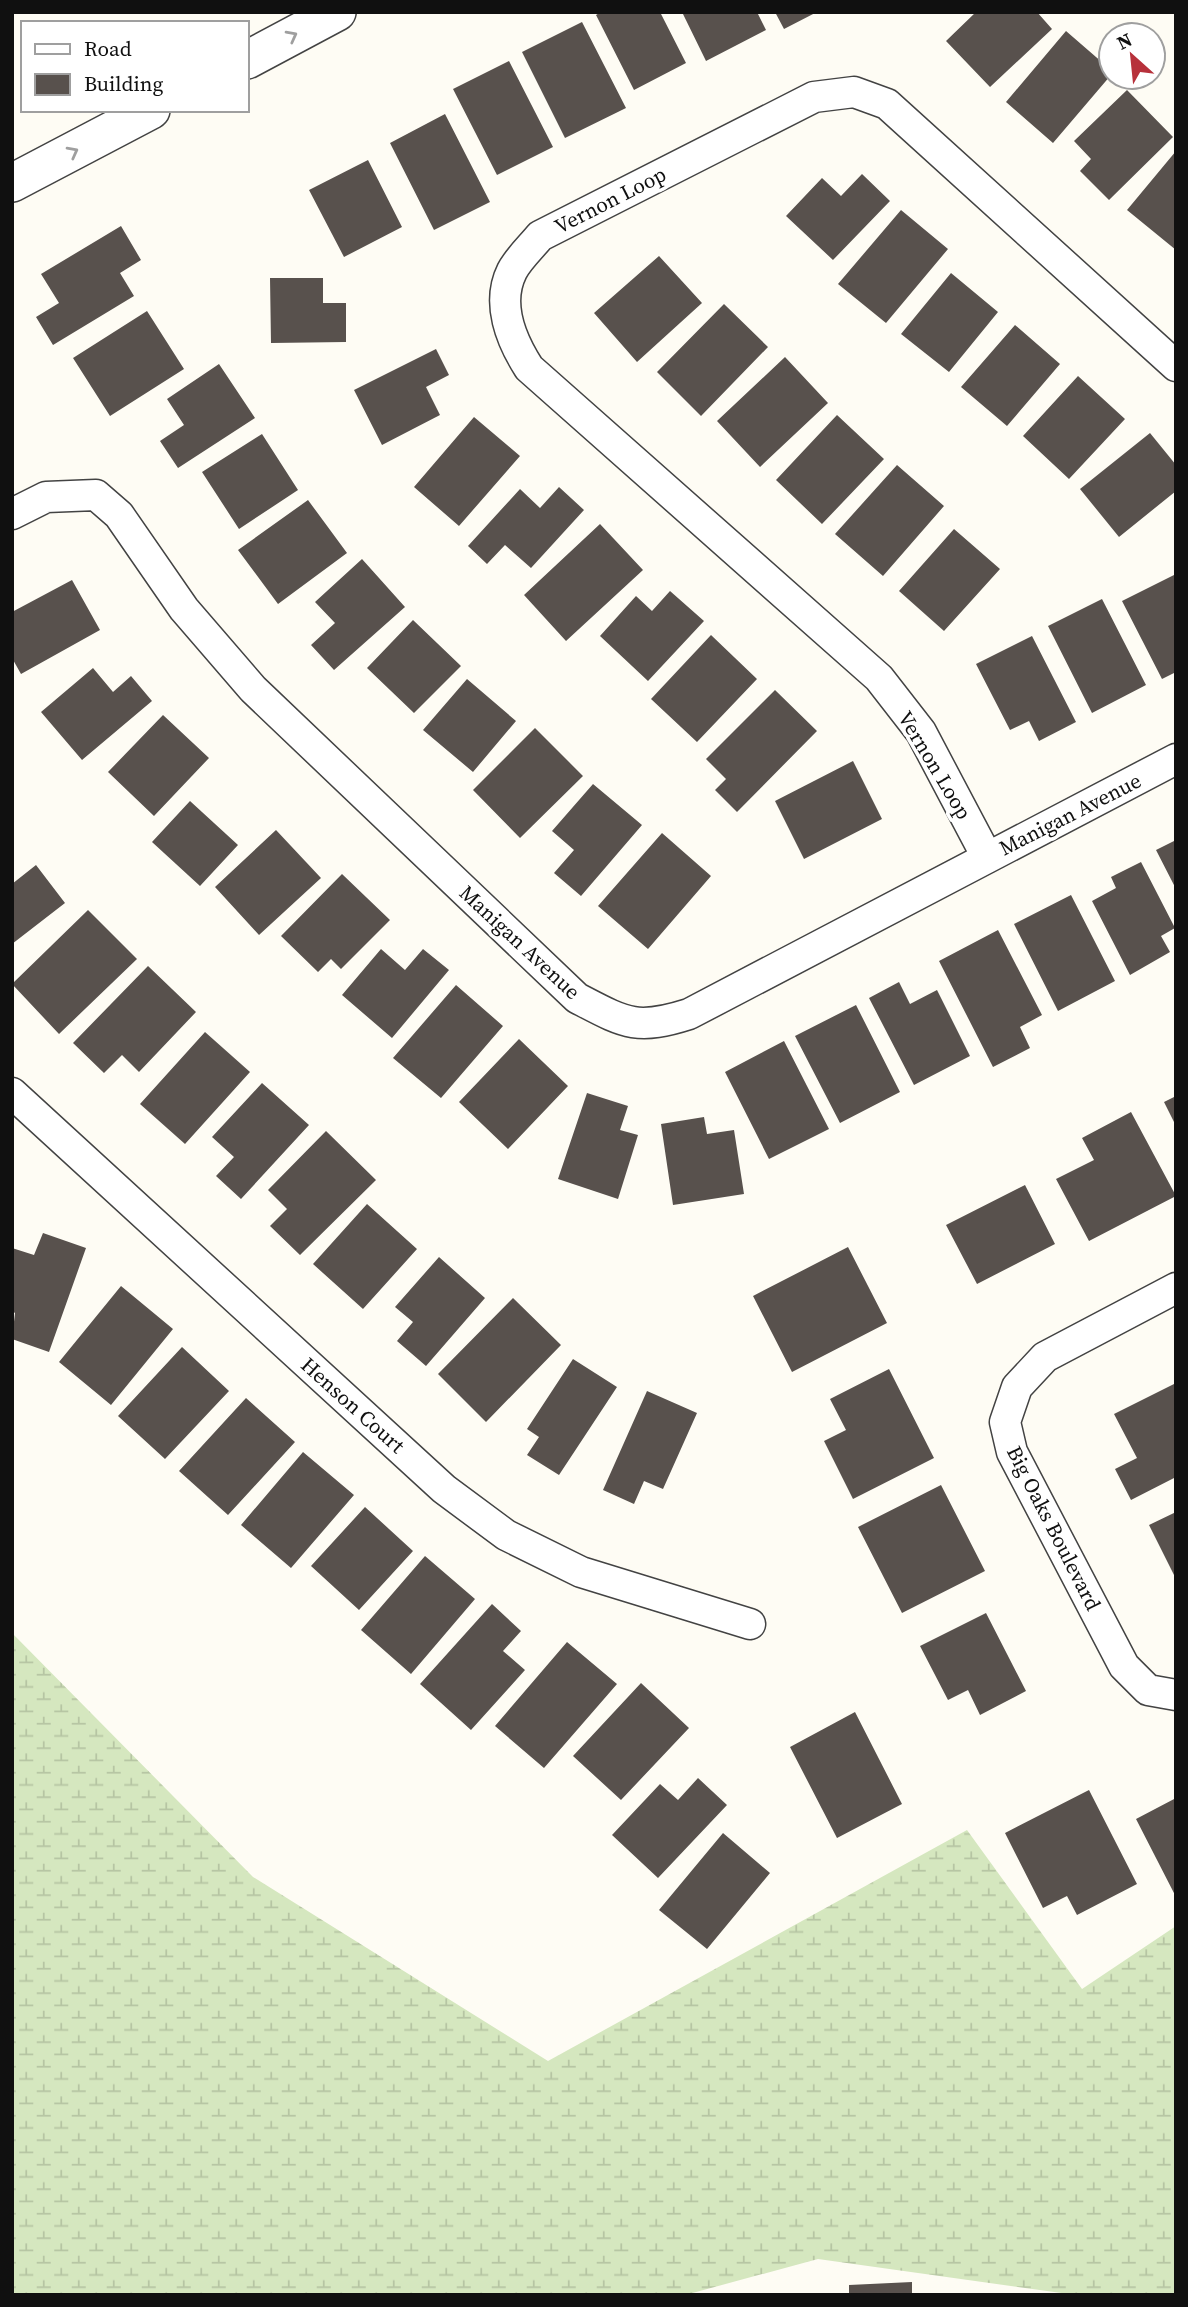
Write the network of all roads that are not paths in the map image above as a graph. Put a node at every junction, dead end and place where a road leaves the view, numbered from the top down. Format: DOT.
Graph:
graph roads {
  1 [pos="337,12"];
  2 [pos="248,59"];
  3 [pos="147,112"];
  4 [pos="12,183"];
  5 [pos="1176,366"];
  6 [pos="12,514"];
  7 [pos="1176,759"];
  8 [pos="988,857"];
  9 [pos="13,1096"];
  10 [pos="1176,1288"];
  11 [pos="750,1624"];
  12 [pos="1176,1695"];
  2 -- 1 [label="street, one-way"];
  4 -- 3 [label="street, one-way"];
  5 -- 8 [label="street, Vernon Loop"];
  6 -- 8 [label="street, Manigan Avenue"];
  7 -- 8 [label="street, Manigan Avenue"];
  9 -- 11 [label="street, Henson Court"];
  10 -- 12 [label="street, Big Oaks Boulevard"];
}
